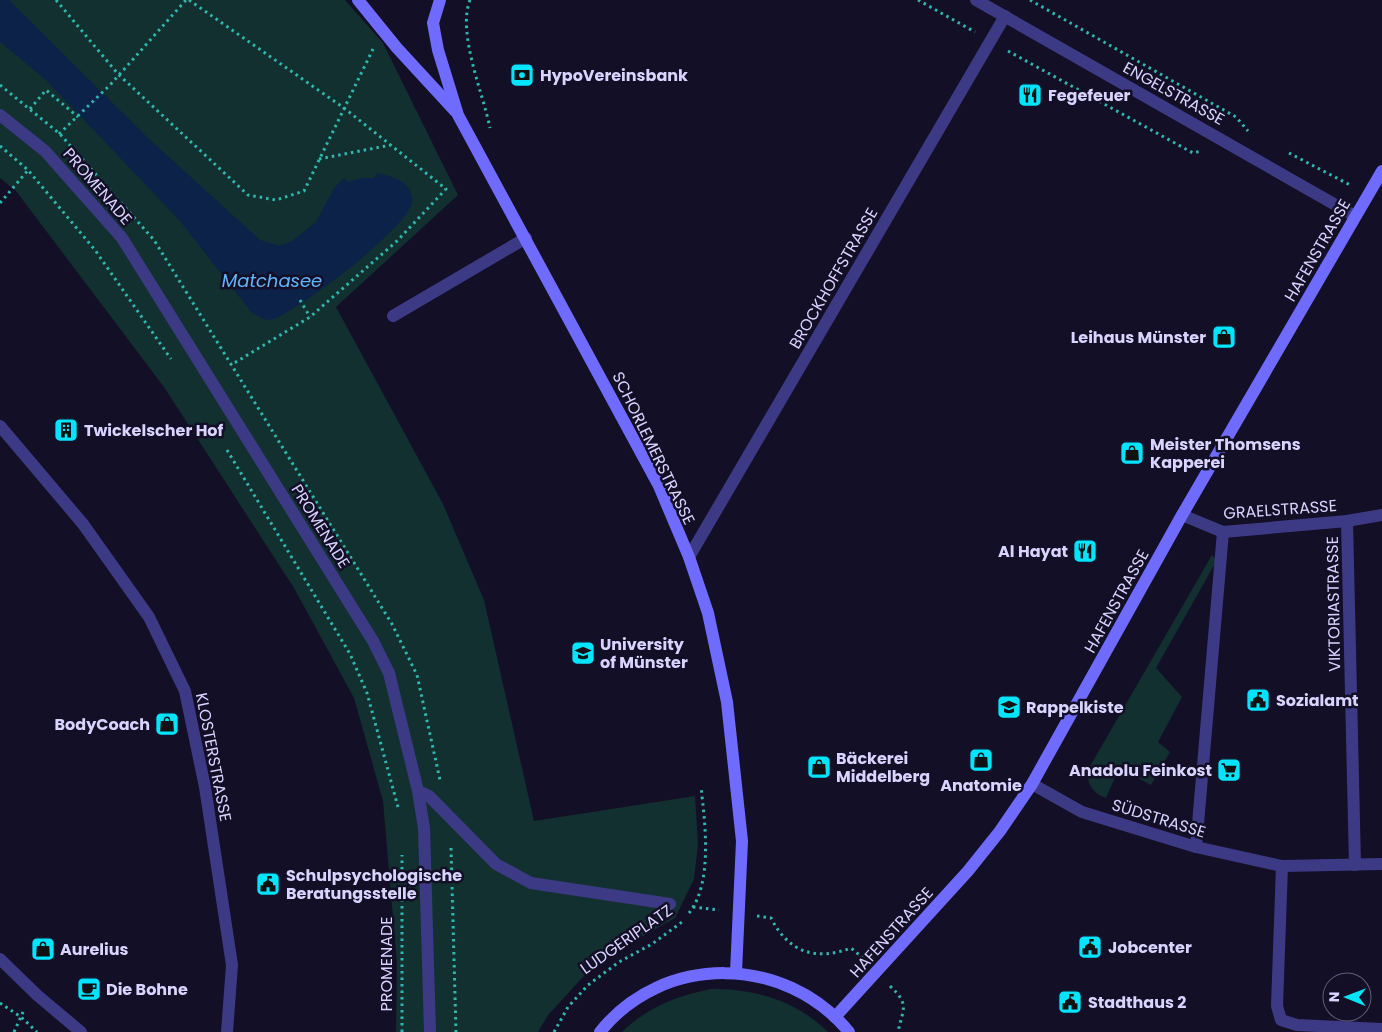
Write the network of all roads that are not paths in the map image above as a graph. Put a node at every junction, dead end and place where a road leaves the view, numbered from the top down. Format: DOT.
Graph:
graph roads {
  1 [pos="358,0"];
  2 [pos="440,0"];
  3 [pos="976,0"];
  4 [pos="1005,16"];
  5 [pos="0,115"];
  6 [pos="458,115"];
  7 [pos="1382,171"];
  8 [pos="1355,216"];
  9 [pos="526,238"];
  10 [pos="393,316"];
  11 [pos="0,426"];
  12 [pos="1182,515"];
  13 [pos="1382,515"];
  14 [pos="1347,521"];
  15 [pos="1223,532"];
  16 [pos="689,557"];
  17 [pos="1032,784"];
  18 [pos="418,791"];
  19 [pos="1196,847"];
  20 [pos="1382,864"];
  21 [pos="1355,865"];
  22 [pos="1282,866"];
  23 [pos="670,904"];
  24 [pos="0,959"];
  25 [pos="736,972"];
  26 [pos="835,1017"];
  27 [pos="1382,1029"];
  28 [pos="81,1032"];
  29 [pos="226,1032"];
  30 [pos="430,1032"];
  31 [pos="600,1032"];
  32 [pos="849,1032"];
  1 -- 6 [label="main road"];
  2 -- 6 [label="main road, SCHORLEMERSTRASSE"];
  3 -- 4 [label="street, ENGELSTRASSE"];
  4 -- 8 [label="street, ENGELSTRASSE"];
  4 -- 16 [label="street, BROCKHOFFSTRASSE"];
  5 -- 18 [label="street, PROMENADE"];
  6 -- 9 [label="main road, SCHORLEMERSTRASSE"];
  7 -- 8 [label="main road, HAFENSTRASSE"];
  8 -- 12 [label="main road, HAFENSTRASSE"];
  9 -- 10 [label="street"];
  9 -- 16 [label="main road, SCHORLEMERSTRASSE"];
  11 -- 29 [label="street, KLOSTERSTRASSE"];
  12 -- 15 [label="street, GRAELSTRASSE"];
  12 -- 17 [label="main road, HAFENSTRASSE"];
  13 -- 14 [label="street, GRAELSTRASSE"];
  14 -- 15 [label="street, GRAELSTRASSE"];
  14 -- 21 [label="street, VIKTORIASTRASSE"];
  15 -- 19 [label="street"];
  16 -- 25 [label="main road, SCHORLEMERSTRASSE"];
  17 -- 19 [label="street, SÜDSTRASSE"];
  17 -- 26 [label="main road, HAFENSTRASSE"];
  18 -- 23 [label="street"];
  18 -- 30 [label="street, PROMENADE"];
  19 -- 22 [label="street, SÜDSTRASSE"];
  20 -- 21 [label="street, SÜDSTRASSE"];
  21 -- 22 [label="street, SÜDSTRASSE"];
  22 -- 27 [label="street"];
  24 -- 28 [label="street"];
  25 -- 26 [label="main road"];
  25 -- 31 [label="main road"];
  26 -- 32 [label="main road"];
}
